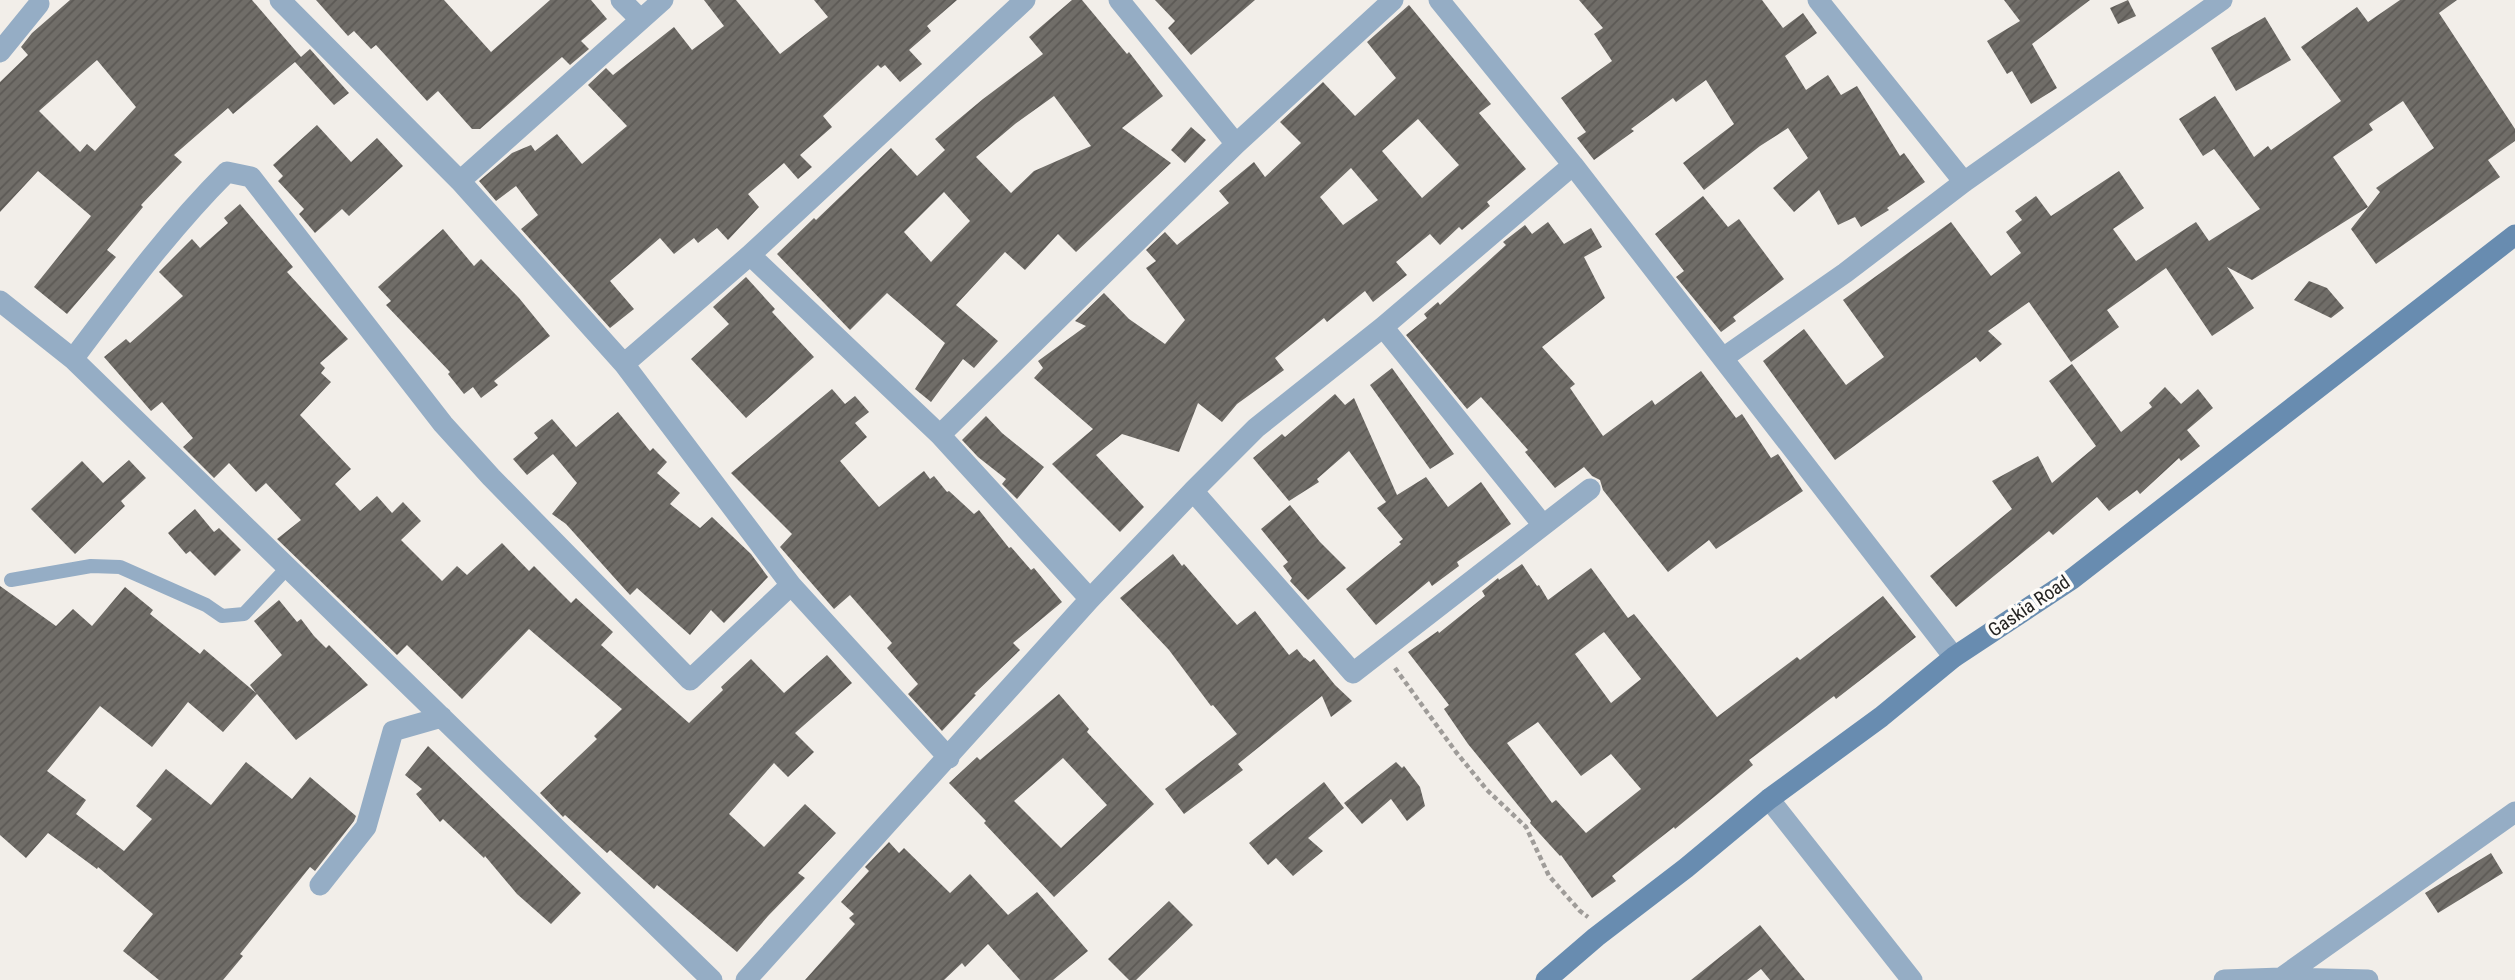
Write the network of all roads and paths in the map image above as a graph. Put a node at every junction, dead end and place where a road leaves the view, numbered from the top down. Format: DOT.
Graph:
graph roads {
  1 [pos="280,0"];
  2 [pos="621,0"];
  3 [pos="663,0"];
  4 [pos="1025,0"];
  5 [pos="1119,0"];
  6 [pos="1393,0"];
  7 [pos="1439,0"];
  8 [pos="1818,0"];
  9 [pos="2222,0"];
  10 [pos="39,4"];
  11 [pos="640,19"];
  12 [pos="0,52"];
  13 [pos="1236,144"];
  14 [pos="1573,165"];
  15 [pos="460,181"];
  16 [pos="1964,182"];
  17 [pos="2515,235"];
  18 [pos="750,255"];
  19 [pos="0,302"];
  20 [pos="1383,327"];
  21 [pos="1723,358"];
  22 [pos="74,359"];
  23 [pos="624,364"];
  24 [pos="940,435"];
  25 [pos="1590,489"];
  26 [pos="1193,491"];
  27 [pos="1543,525"];
  28 [pos="288,567"];
  29 [pos="10,580"];
  30 [pos="791,585"];
  31 [pos="1090,599"];
  32 [pos="1382,651"];
  33 [pos="1954,657"];
  34 [pos="442,717"];
  35 [pos="949,758"];
  36 [pos="1769,799"];
  37 [pos="2515,813"];
  38 [pos="320,886"];
  39 [pos="1597,937"];
  40 [pos="2281,978"];
  41 [pos="712,980"];
  42 [pos="746,980"];
  43 [pos="1546,980"];
  44 [pos="1912,980"];
  45 [pos="2224,980"];
  46 [pos="2368,980"];
  1 -- 15 [label="street"];
  2 -- 11 [label="street"];
  3 -- 11 [label="street"];
  4 -- 18 [label="street"];
  5 -- 13 [label="street"];
  6 -- 13 [label="street"];
  7 -- 14 [label="street"];
  8 -- 16 [label="street"];
  9 -- 16 [label="street"];
  10 -- 12 [label="street"];
  11 -- 15 [label="street"];
  13 -- 24 [label="street"];
  14 -- 20 [label="street"];
  14 -- 21 [label="street"];
  15 -- 23 [label="street"];
  16 -- 21 [label="street"];
  17 -- 33 [label="main road, Gaskia Road"];
  18 -- 23 [label="street"];
  18 -- 24 [label="street"];
  19 -- 22 [label="street"];
  20 -- 26 [label="street"];
  20 -- 27 [label="street"];
  21 -- 33 [label="street"];
  22 -- 28 [label="street"];
  22 -- 30 [label="street"];
  23 -- 30 [label="street"];
  24 -- 31 [label="street"];
  25 -- 27 [label="street"];
  26 -- 31 [label="street"];
  26 -- 32 [label="street"];
  27 -- 32 [label="street"];
  28 -- 29 [label="lane"];
  28 -- 34 [label="street"];
  30 -- 35 [label="street"];
  31 -- 35 [label="street"];
  32 -- 39 [label="path"];
  33 -- 36 [label="main road, Gaskia Road"];
  34 -- 38 [label="street"];
  34 -- 41 [label="street"];
  35 -- 42 [label="street"];
  36 -- 39 [label="main road, Gaskia Road"];
  36 -- 44 [label="street"];
  37 -- 40 [label="street"];
  39 -- 43 [label="main road, Gaskia Road"];
  40 -- 45 [label="street"];
  40 -- 46 [label="street"];
}
